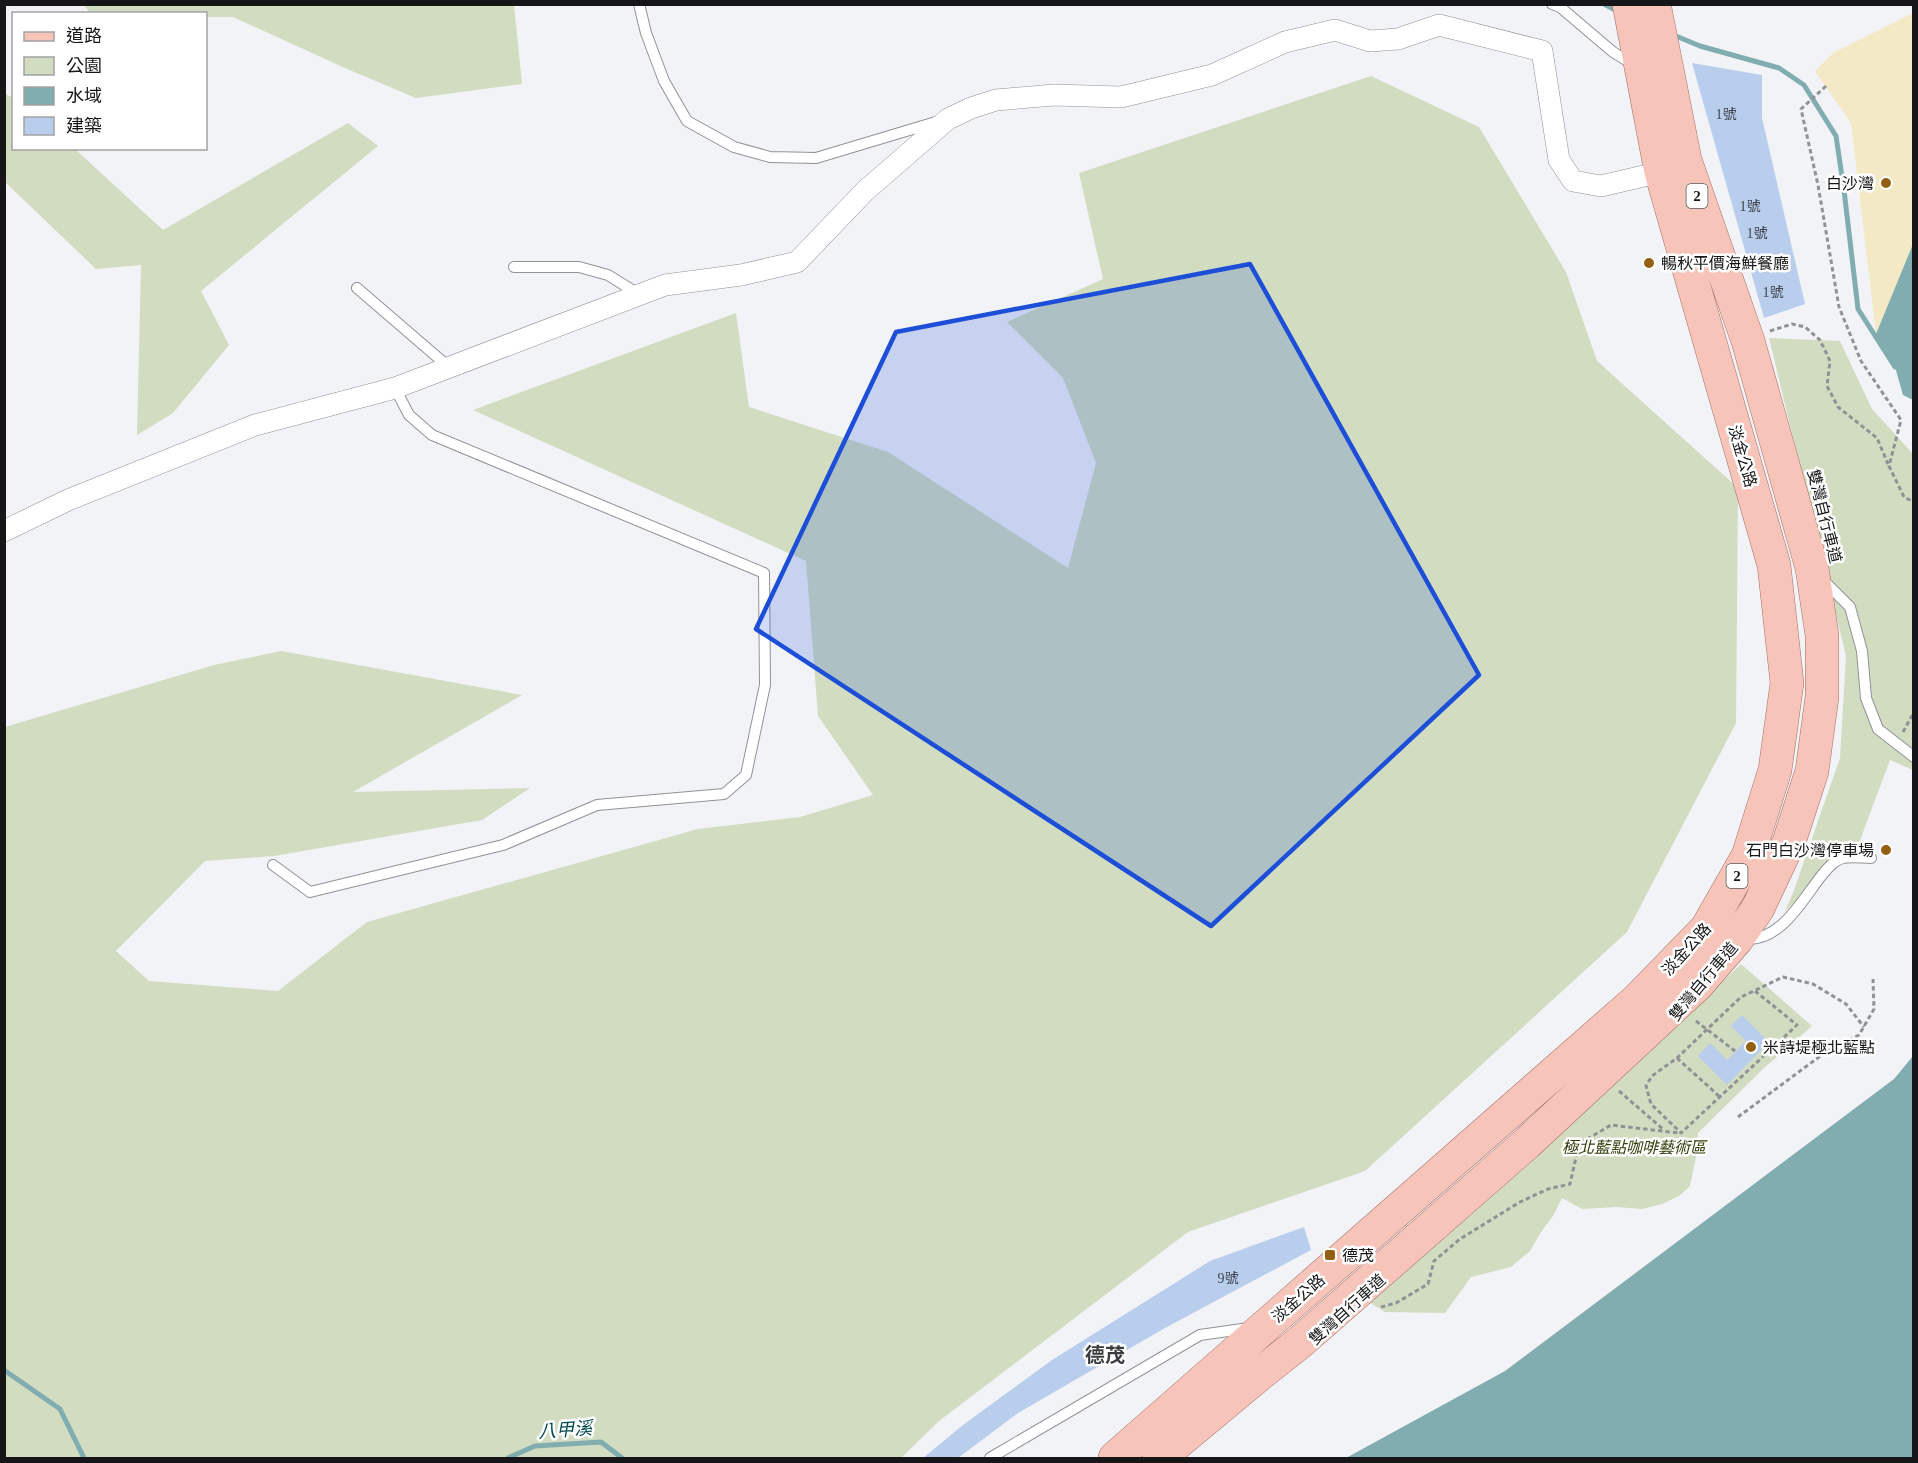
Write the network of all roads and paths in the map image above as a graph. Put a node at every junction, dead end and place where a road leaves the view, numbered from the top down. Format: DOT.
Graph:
graph roads {
  1 [pos="639,4"];
  2 [pos="1552,4"];
  3 [pos="1629,4"];
  4 [pos="1654,4"];
  5 [pos="1654,70"];
  6 [pos="1826,86"];
  7 [pos="948,119"];
  8 [pos="1673,166"];
  9 [pos="514,267"];
  10 [pos="357,288"];
  11 [pos="640,295"];
  12 [pos="1761,334"];
  13 [pos="450,368"];
  14 [pos="395,388"];
  15 [pos="1889,466"];
  16 [pos="1914,502"];
  17 [pos="4,531"];
  18 [pos="1812,568"];
  19 [pos="1914,712"];
  20 [pos="1896,744"];
  21 [pos="1914,758"];
  22 [pos="1871,858"];
  23 [pos="273,865"];
  24 [pos="1737,939"];
  25 [pos="1873,979"];
  26 [pos="1755,991"];
  27 [pos="1692,1017"];
  28 [pos="1864,1027"];
  29 [pos="1707,1029"];
  30 [pos="1735,1052"];
  31 [pos="1677,1058"];
  32 [pos="1616,1088"];
  33 [pos="1720,1096"];
  34 [pos="1738,1117"];
  35 [pos="1666,1131"];
  36 [pos="1681,1133"];
  37 [pos="1378,1307"];
  38 [pos="1282,1335"];
  39 [pos="990,1458"];
  40 [pos="1115,1458"];
  41 [pos="1159,1458"];
  1 -- 7 [label="lane"];
  2 -- 5 [label="lane"];
  3 -- 5 [label="main road, 2"];
  4 -- 5 [label="main road, 2"];
  5 -- 8 [label="main road, 淡金公路 / 2"];
  6 -- 15 [label="path"];
  7 -- 8 [label="street"];
  7 -- 11 [label="street"];
  8 -- 18 [label="main road, 淡金公路 / 2"];
  8 -- 38 [label="main road, 淡金公路 / 2"];
  9 -- 11 [label="lane"];
  10 -- 13 [label="lane"];
  11 -- 13 [label="street"];
  12 -- 15 [label="path"];
  13 -- 14 [label="street"];
  14 -- 17 [label="street"];
  14 -- 23 [label="lane"];
  15 -- 16 [label="path"];
  18 -- 20 [label="lane"];
  18 -- 24 [label="main road, 淡金公路 / 2"];
  19 -- 20 [label="path"];
  20 -- 21 [label="lane"];
  22 -- 24 [label="lane"];
  24 -- 38 [label="main road, 淡金公路 / 2"];
  25 -- 28 [label="path"];
  26 -- 28 [label="path"];
  26 -- 29 [label="path"];
  26 -- 33 [label="path"];
  27 -- 29 [label="path"];
  28 -- 34 [label="path"];
  29 -- 30 [label="path"];
  29 -- 31 [label="path"];
  31 -- 33 [label="path"];
  31 -- 36 [label="path"];
  32 -- 35 [label="path"];
  33 -- 36 [label="path"];
  35 -- 36 [label="path"];
  35 -- 37 [label="path"];
  38 -- 39 [label="lane"];
  38 -- 40 [label="main road, 淡金公路 / 2"];
  38 -- 41 [label="main road, 淡金公路 / 2"];
}
